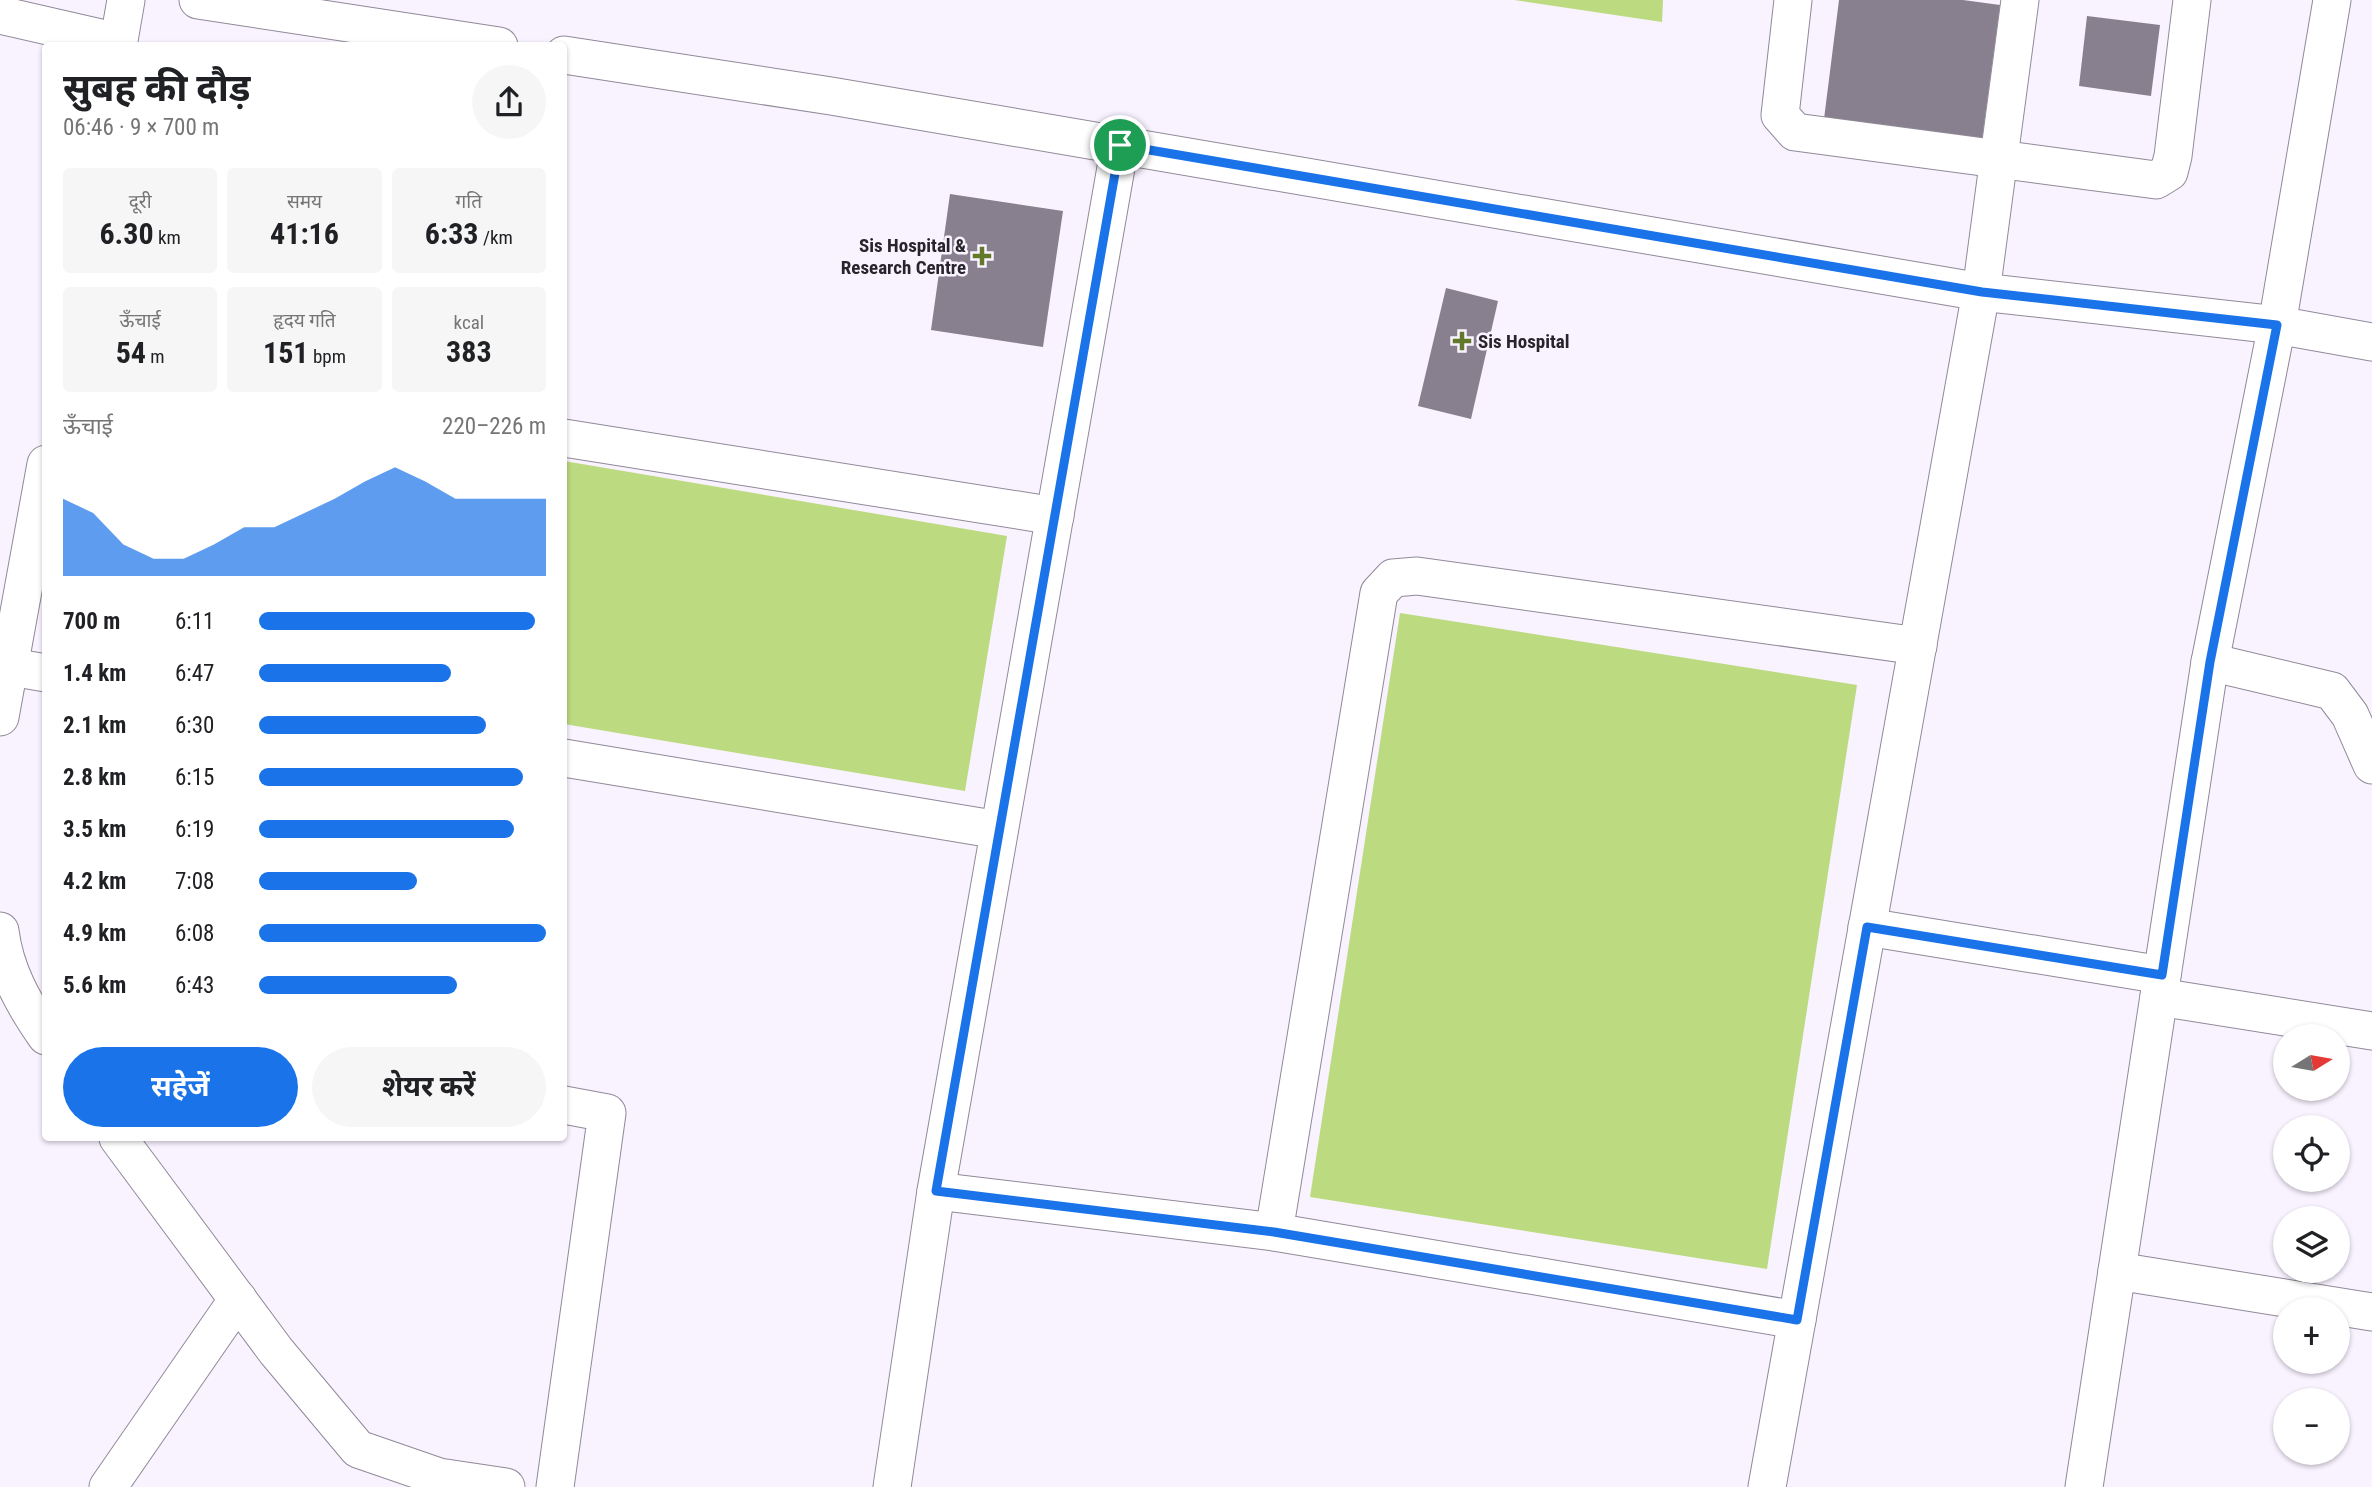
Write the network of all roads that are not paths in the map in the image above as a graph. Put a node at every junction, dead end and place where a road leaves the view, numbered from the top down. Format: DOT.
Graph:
graph roads {
  1 [pos="125,0"];
  2 [pos="198,0"];
  3 [pos="1794,0"];
  4 [pos="2020,0"];
  5 [pos="2192,0"];
  6 [pos="2332,0"];
  7 [pos="0,15"];
  8 [pos="110,42"];
  9 [pos="118,42"];
  10 [pos="473,42"];
  11 [pos="567,55"];
  12 [pos="1120,145"];
  13 [pos="1999,159"];
  14 [pos="1982,292"];
  15 [pos="2277,325"];
  16 [pos="2372,342"];
  17 [pos="567,438"];
  18 [pos="42,510"];
  19 [pos="1055,516"];
  20 [pos="1918,646"];
  21 [pos="2210,662"];
  22 [pos="28,670"];
  23 [pos="0,717"];
  24 [pos="567,758"];
  25 [pos="2372,765"];
  26 [pos="999,830"];
  27 [pos="1867,927"];
  28 [pos="1,949"];
  29 [pos="2161,986"];
  30 [pos="34,1005"];
  31 [pos="42,1026"];
  32 [pos="2372,1031"];
  33 [pos="567,1106"];
  34 [pos="120,1141"];
  35 [pos="936,1191"];
  36 [pos="1274,1232"];
  37 [pos="2117,1271"];
  38 [pos="238,1299"];
  39 [pos="2372,1312"];
  40 [pos="1797,1320"];
  41 [pos="108,1487"];
  42 [pos="506,1487"];
  43 [pos="555,1487"];
  44 [pos="892,1487"];
  45 [pos="1767,1487"];
  46 [pos="2084,1487"];
  1 -- 9 [label="street"];
  2 -- 10 [label="street"];
  3 -- 13 [label="street"];
  4 -- 13 [label="street"];
  5 -- 13 [label="street"];
  6 -- 15 [label="street"];
  7 -- 8 [label="street"];
  11 -- 12 [label="street"];
  12 -- 14 [label="street"];
  12 -- 19 [label="street"];
  13 -- 14 [label="street"];
  14 -- 15 [label="street"];
  14 -- 20 [label="street"];
  15 -- 16 [label="street"];
  15 -- 21 [label="street"];
  17 -- 19 [label="street"];
  18 -- 22 [label="street"];
  19 -- 26 [label="street"];
  20 -- 27 [label="street"];
  20 -- 36 [label="street"];
  21 -- 25 [label="street"];
  21 -- 29 [label="street"];
  22 -- 23 [label="street"];
  24 -- 26 [label="street"];
  26 -- 35 [label="street"];
  27 -- 29 [label="street"];
  27 -- 40 [label="street"];
  28 -- 30 [label="street"];
  29 -- 32 [label="street"];
  29 -- 37 [label="street"];
  30 -- 31 [label="street"];
  33 -- 43 [label="street"];
  34 -- 38 [label="street"];
  35 -- 36 [label="street"];
  35 -- 44 [label="street"];
  36 -- 40 [label="street"];
  37 -- 39 [label="street"];
  37 -- 46 [label="street"];
  38 -- 41 [label="street"];
  38 -- 42 [label="street"];
  40 -- 45 [label="street"];
}
